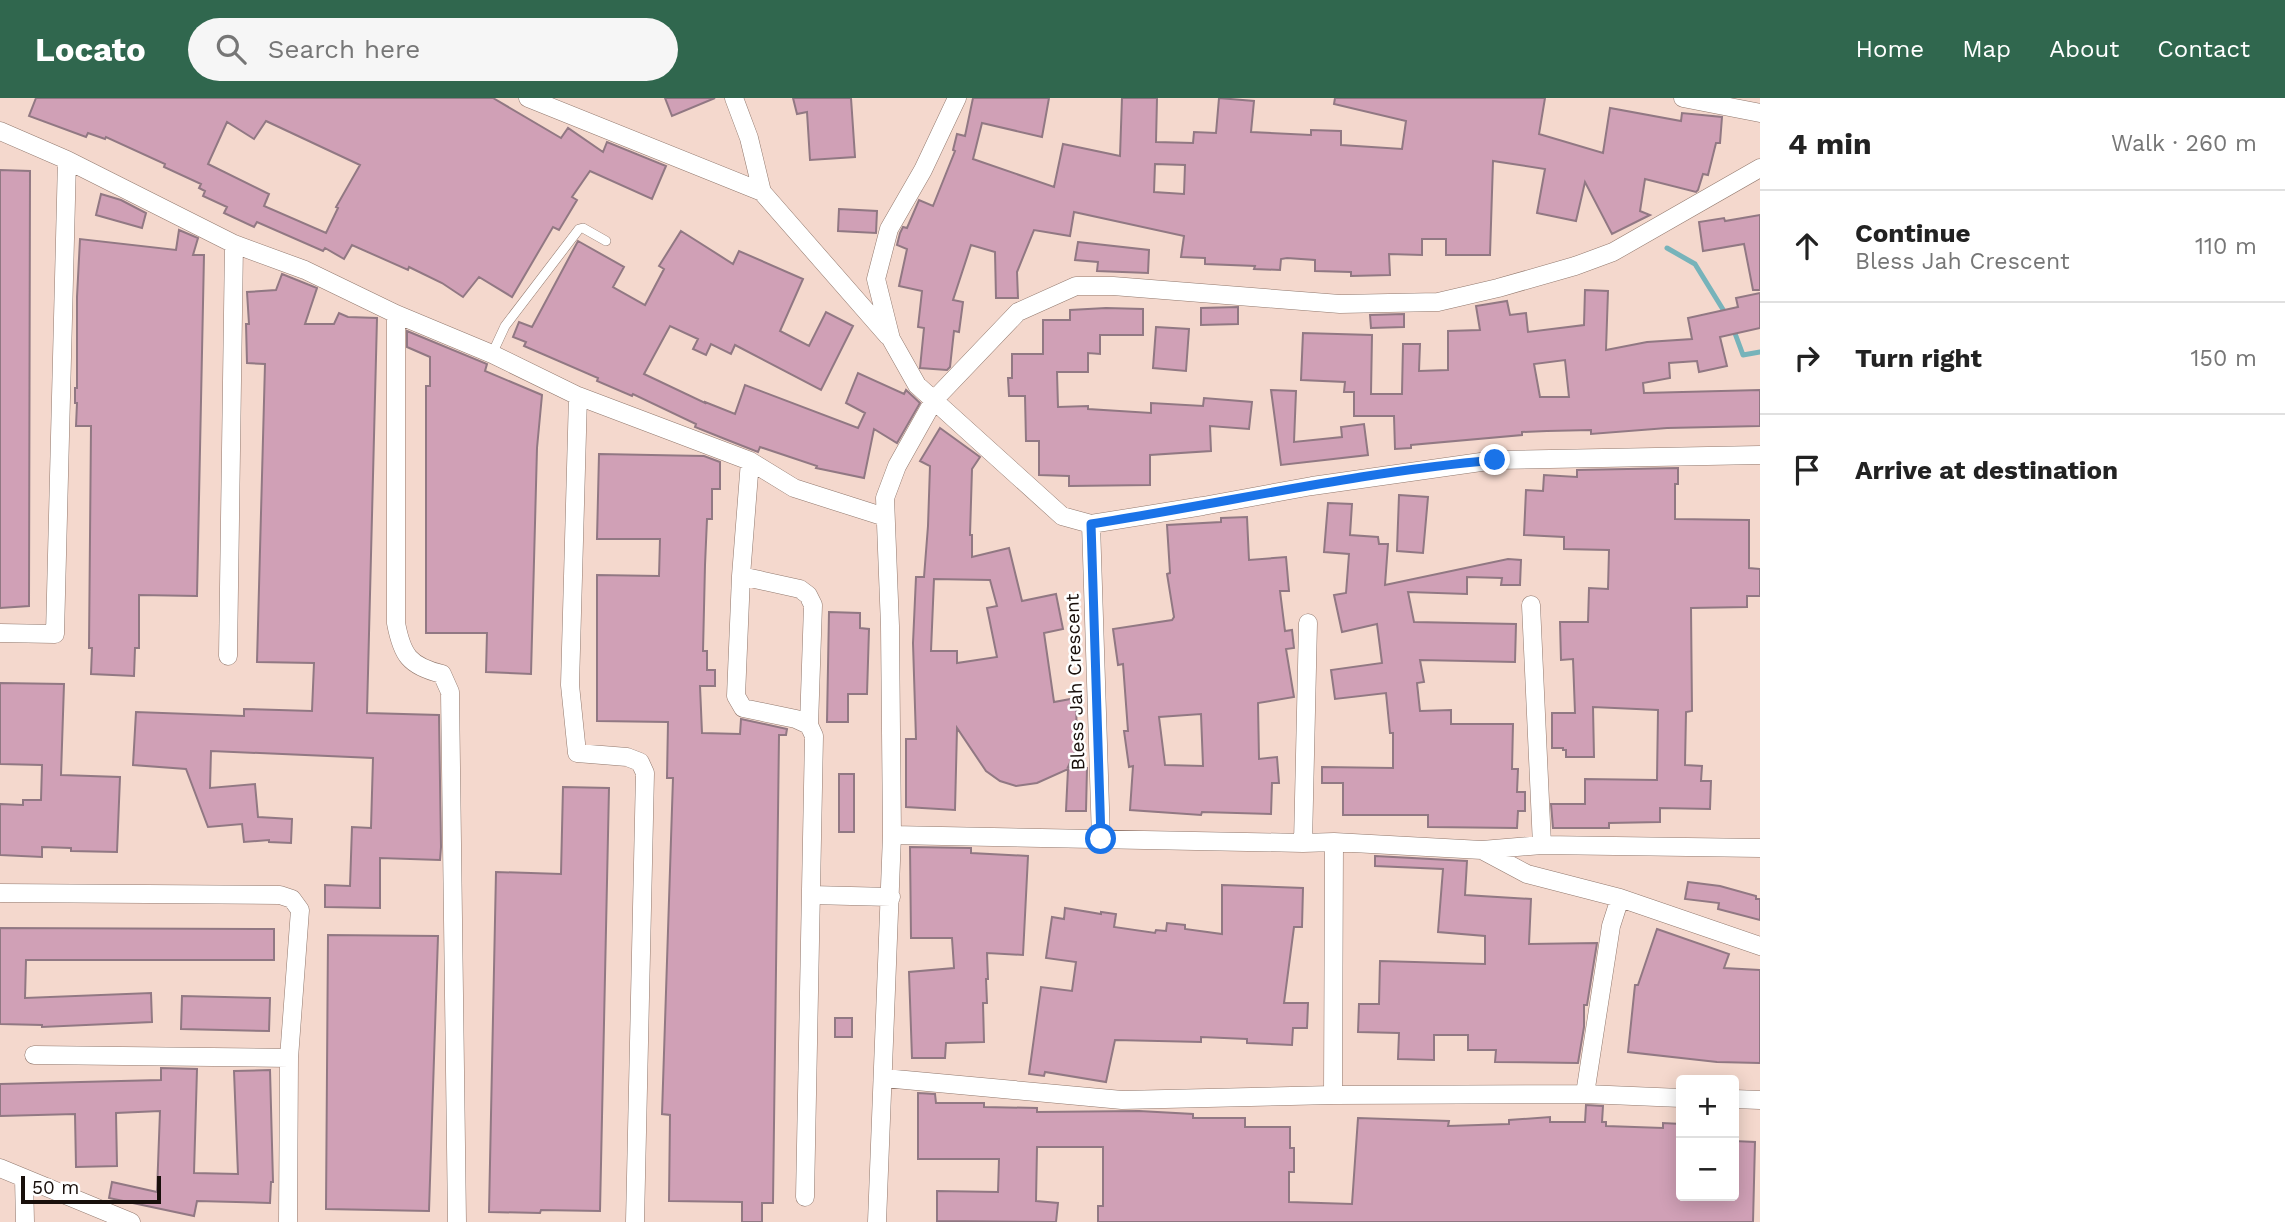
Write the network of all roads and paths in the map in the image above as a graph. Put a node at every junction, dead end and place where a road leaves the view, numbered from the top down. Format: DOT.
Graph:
graph roads {
  1 [pos="528,98"];
  2 [pos="734,98"];
  3 [pos="957,98"];
  4 [pos="1682,98"];
  5 [pos="1760,113"];
  6 [pos="0,131"];
  7 [pos="67,160"];
  8 [pos="1760,169"];
  9 [pos="762,191"];
  10 [pos="606,242"];
  11 [pos="234,244"];
  12 [pos="396,314"];
  13 [pos="891,339"];
  14 [pos="492,354"];
  15 [pos="578,396"];
  16 [pos="934,400"];
  17 [pos="1760,455"];
  18 [pos="750,461"];
  19 [pos="885,517"];
  20 [pos="1091,524"];
  21 [pos="741,576"];
  22 [pos="1531,605"];
  23 [pos="1308,623"];
  24 [pos="0,633"];
  25 [pos="228,656"];
  26 [pos="809,725"];
  27 [pos="892,835"];
  28 [pos="1101,839"];
  29 [pos="1334,842"];
  30 [pos="1303,843"];
  31 [pos="1542,845"];
  32 [pos="1760,848"];
  33 [pos="1482,850"];
  34 [pos="0,892"];
  35 [pos="811,895"];
  36 [pos="891,897"];
  37 [pos="1620,898"];
  38 [pos="1760,946"];
  39 [pos="34,1055"];
  40 [pos="289,1058"];
  41 [pos="884,1078"];
  42 [pos="1585,1094"];
  43 [pos="1333,1095"];
  44 [pos="1676,1098"];
  45 [pos="1739,1099"];
  46 [pos="1760,1100"];
  47 [pos="0,1168"];
  48 [pos="24,1178"];
  49 [pos="805,1197"];
  50 [pos="25,1222"];
  51 [pos="131,1222"];
  52 [pos="288,1222"];
  53 [pos="457,1222"];
  54 [pos="635,1222"];
  55 [pos="877,1222"];
  1 -- 9 [label="street"];
  2 -- 9 [label="street"];
  3 -- 13 [label="street"];
  4 -- 5 [label="street"];
  6 -- 7 [label="street"];
  7 -- 11 [label="street"];
  7 -- 24 [label="street"];
  8 -- 16 [label="street"];
  9 -- 13 [label="street"];
  10 -- 14 [label="lane"];
  11 -- 12 [label="street"];
  11 -- 25 [label="street"];
  12 -- 14 [label="street"];
  12 -- 53 [label="street"];
  13 -- 16 [label="street"];
  14 -- 15 [label="street"];
  15 -- 18 [label="street"];
  15 -- 54 [label="street"];
  16 -- 19 [label="street"];
  16 -- 20 [label="street"];
  17 -- 20 [label="street"];
  18 -- 19 [label="street"];
  18 -- 21 [label="street"];
  19 -- 27 [label="street"];
  20 -- 28 [label="street, Bless Jah Crescent"];
  21 -- 26 [label="street"];
  21 -- 26 [label="street"];
  22 -- 31 [label="street"];
  23 -- 30 [label="street"];
  26 -- 35 [label="street"];
  27 -- 28 [label="street"];
  27 -- 36 [label="street"];
  28 -- 30 [label="street"];
  29 -- 30 [label="street"];
  29 -- 33 [label="street"];
  29 -- 43 [label="street"];
  31 -- 32 [label="street"];
  31 -- 33 [label="street"];
  33 -- 37 [label="street"];
  34 -- 40 [label="street"];
  35 -- 36 [label="street"];
  35 -- 49 [label="street"];
  36 -- 41 [label="street"];
  37 -- 38 [label="street"];
  37 -- 42 [label="street"];
  39 -- 40 [label="street"];
  40 -- 52 [label="street"];
  41 -- 43 [label="street"];
  41 -- 55 [label="street"];
  42 -- 43 [label="street"];
  42 -- 44 [label="street"];
  45 -- 46 [label="street"];
  47 -- 48 [label="street"];
  48 -- 50 [label="street"];
  48 -- 51 [label="street"];
}
